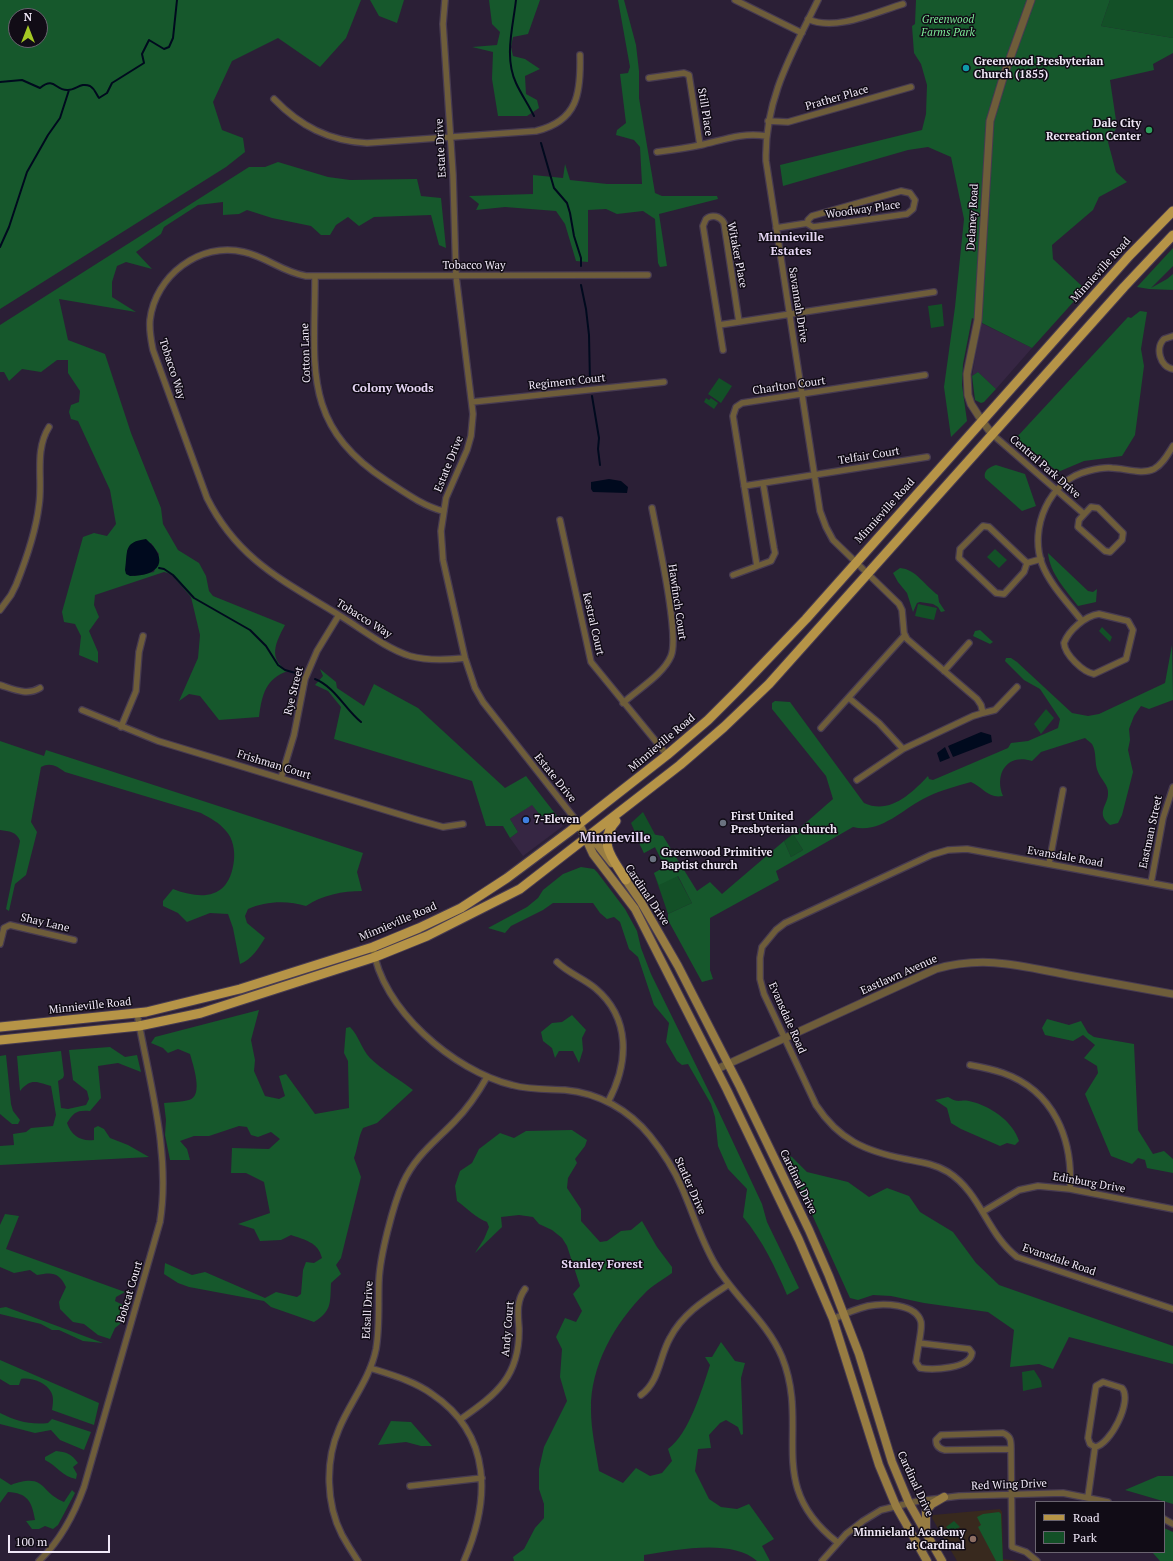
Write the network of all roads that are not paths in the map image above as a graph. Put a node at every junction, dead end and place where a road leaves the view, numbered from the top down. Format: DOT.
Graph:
graph roads {
  1 [pos="445,0"];
  2 [pos="735,0"];
  3 [pos="818,0"];
  4 [pos="1031,0"];
  5 [pos="903,4"];
  6 [pos="808,20"];
  7 [pos="802,33"];
  8 [pos="580,55"];
  9 [pos="648,78"];
  10 [pos="911,87"];
  11 [pos="274,99"];
  12 [pos="768,121"];
  13 [pos="766,136"];
  14 [pos="451,137"];
  15 [pos="700,145"];
  16 [pos="657,152"];
  17 [pos="1173,211"];
  18 [pos="808,223"];
  19 [pos="776,228"];
  20 [pos="1173,235"];
  21 [pos="648,275"];
  22 [pos="456,276"];
  23 [pos="315,277"];
  24 [pos="934,292"];
  25 [pos="790,314"];
  26 [pos="739,322"];
  27 [pos="719,325"];
  28 [pos="1173,336"];
  29 [pos="723,350"];
  30 [pos="1173,369"];
  31 [pos="925,375"];
  32 [pos="664,382"];
  33 [pos="802,395"];
  34 [pos="472,402"];
  35 [pos="982,421"];
  36 [pos="49,427"];
  37 [pos="992,434"];
  38 [pos="1173,446"];
  39 [pos="927,457"];
  40 [pos="814,475"];
  41 [pos="763,483"];
  42 [pos="744,486"];
  43 [pos="1057,491"];
  44 [pos="652,508"];
  45 [pos="443,511"];
  46 [pos="1084,514"];
  47 [pos="560,520"];
  48 [pos="1041,559"];
  49 [pos="855,563"];
  50 [pos="1026,563"];
  51 [pos="757,566"];
  52 [pos="867,574"];
  53 [pos="733,575"];
  54 [pos="0,610"];
  55 [pos="339,615"];
  56 [pos="1082,621"];
  57 [pos="905,635"];
  58 [pos="143,636"];
  59 [pos="969,643"];
  60 [pos="465,658"];
  61 [pos="944,671"];
  62 [pos="0,685"];
  63 [pos="1017,687"];
  64 [pos="40,688"];
  65 [pos="849,698"];
  66 [pos="623,702"];
  67 [pos="82,710"];
  68 [pos="983,713"];
  69 [pos="121,727"];
  70 [pos="821,728"];
  71 [pos="903,749"];
  72 [pos="668,755"];
  73 [pos="281,778"];
  74 [pos="858,780"];
  75 [pos="1173,787"];
  76 [pos="1063,790"];
  77 [pos="627,808"];
  78 [pos="463,824"];
  79 [pos="579,824"];
  80 [pos="587,838"];
  81 [pos="1049,864"];
  82 [pos="626,880"];
  83 [pos="1151,882"];
  84 [pos="1173,887"];
  85 [pos="74,940"];
  86 [pos="0,944"];
  87 [pos="374,947"];
  88 [pos="375,958"];
  89 [pos="557,962"];
  90 [pos="1173,994"];
  91 [pos="137,1013"];
  92 [pos="139,1026"];
  93 [pos="0,1027"];
  94 [pos="785,1038"];
  95 [pos="0,1040"];
  96 [pos="728,1064"];
  97 [pos="970,1066"];
  98 [pos="717,1069"];
  99 [pos="487,1077"];
  100 [pos="608,1102"];
  101 [pos="1070,1189"];
  102 [pos="1173,1209"];
  103 [pos="984,1211"];
  104 [pos="728,1285"];
  105 [pos="525,1289"];
  106 [pos="1173,1308"];
  107 [pos="844,1314"];
  108 [pos="833,1319"];
  109 [pos="919,1343"];
  110 [pos="370,1368"];
  111 [pos="641,1395"];
  112 [pos="461,1420"];
  113 [pos="1095,1447"];
  114 [pos="1011,1449"];
  115 [pos="482,1478"];
  116 [pos="410,1486"];
  117 [pos="1011,1494"];
  118 [pos="944,1497"];
  119 [pos="1088,1497"];
  120 [pos="1104,1501"];
  121 [pos="909,1503"];
  122 [pos="896,1506"];
  123 [pos="927,1535"];
  124 [pos="837,1542"];
  125 [pos="39,1561"];
  126 [pos="358,1561"];
  127 [pos="464,1561"];
  128 [pos="822,1561"];
  129 [pos="927,1561"];
  130 [pos="942,1561"];
  131 [pos="1037,1561"];
  1 -- 14 [label="street, Estate Drive"];
  2 -- 7 [label="street"];
  3 -- 6 [label="street, Savannah Drive"];
  4 -- 35 [label="street, Delaney Road"];
  5 -- 6 [label="street"];
  6 -- 7 [label="street, Savannah Drive"];
  7 -- 12 [label="street, Savannah Drive"];
  8 -- 14 [label="street"];
  9 -- 15 [label="street, Still Place"];
  10 -- 12 [label="street, Prather Place"];
  11 -- 14 [label="street"];
  12 -- 13 [label="street, Savannah Drive"];
  13 -- 15 [label="street, Still Place"];
  13 -- 19 [label="street, Savannah Drive"];
  14 -- 22 [label="street, Estate Drive"];
  15 -- 16 [label="street, Still Place"];
  17 -- 35 [label="main road, Minnieville Road"];
  18 -- 18 [label="street, Woodway Place"];
  18 -- 19 [label="street, Woodway Place"];
  19 -- 25 [label="street, Savannah Drive"];
  20 -- 37 [label="main road, Minnieville Road"];
  21 -- 22 [label="street, Tobacco Way"];
  22 -- 23 [label="street, Tobacco Way"];
  22 -- 34 [label="street, Estate Drive"];
  23 -- 45 [label="street, Cotton Lane"];
  23 -- 55 [label="street, Tobacco Way"];
  24 -- 25 [label="street"];
  25 -- 26 [label="street"];
  25 -- 33 [label="street, Savannah Drive"];
  26 -- 27 [label="street"];
  26 -- 27 [label="street, Witaker Place"];
  27 -- 29 [label="street, Witaker Place"];
  28 -- 30 [label="street"];
  31 -- 33 [label="street, Charlton Court"];
  32 -- 34 [label="street, Regiment Court"];
  33 -- 40 [label="street, Savannah Drive"];
  33 -- 42 [label="street, Charlton Court"];
  34 -- 45 [label="street, Estate Drive"];
  35 -- 37 [label="street, Delaney Road"];
  35 -- 49 [label="main road, Minnieville Road"];
  36 -- 54 [label="street"];
  37 -- 43 [label="street, Central Park Drive"];
  37 -- 52 [label="main road, Minnieville Road"];
  38 -- 43 [label="street"];
  39 -- 40 [label="street, Telfair Court"];
  40 -- 41 [label="street"];
  40 -- 49 [label="street, Savannah Drive"];
  41 -- 42 [label="street"];
  41 -- 51 [label="street"];
  42 -- 51 [label="street, Charlton Court"];
  43 -- 46 [label="street, Central Park Drive"];
  43 -- 48 [label="street"];
  44 -- 66 [label="street, Hawfinch Court"];
  45 -- 60 [label="street, Estate Drive"];
  46 -- 46 [label="street, Central Park Drive"];
  47 -- 66 [label="street, Kestral Court"];
  48 -- 50 [label="street"];
  48 -- 56 [label="street"];
  49 -- 52 [label="street, Savannah Drive"];
  49 -- 72 [label="main road, Minnieville Road"];
  50 -- 50 [label="street"];
  51 -- 53 [label="street"];
  52 -- 57 [label="street, Savannah Drive"];
  52 -- 77 [label="main road, Minnieville Road"];
  55 -- 60 [label="street, Tobacco Way"];
  55 -- 73 [label="street, Rye Street"];
  56 -- 56 [label="street"];
  57 -- 61 [label="street"];
  57 -- 65 [label="street"];
  58 -- 69 [label="street"];
  59 -- 61 [label="street"];
  60 -- 79 [label="street, Estate Drive"];
  61 -- 68 [label="street"];
  62 -- 64 [label="street"];
  63 -- 68 [label="street"];
  65 -- 70 [label="street"];
  65 -- 71 [label="street"];
  66 -- 72 [label="street, Kestral Court"];
  67 -- 69 [label="street, Frishman Court"];
  68 -- 71 [label="street"];
  69 -- 73 [label="street, Frishman Court"];
  71 -- 74 [label="street"];
  72 -- 79 [label="main road, Minnieville Road"];
  73 -- 78 [label="street, Frishman Court"];
  75 -- 83 [label="street, Eastman Street"];
  76 -- 81 [label="street"];
  77 -- 80 [label="main road, Minnieville Road"];
  77 -- 82 [label="main road"];
  79 -- 80 [label="main road, Cardinal Drive"];
  79 -- 87 [label="main road, Minnieville Road"];
  80 -- 82 [label="main road, Cardinal Drive"];
  80 -- 88 [label="main road, Minnieville Road"];
  80 -- 98 [label="main road, Cardinal Drive"];
  81 -- 83 [label="street, Evansdale Road"];
  81 -- 94 [label="street, Evansdale Road"];
  82 -- 96 [label="main road, Cardinal Drive"];
  83 -- 84 [label="street, Evansdale Road"];
  85 -- 86 [label="street, Shay Lane"];
  87 -- 88 [label="street, Statler Drive"];
  87 -- 91 [label="main road, Minnieville Road"];
  88 -- 92 [label="main road, Minnieville Road"];
  88 -- 99 [label="street, Statler Drive"];
  89 -- 100 [label="street"];
  90 -- 94 [label="street, Eastlawn Avenue"];
  91 -- 92 [label="street, Bobcat Court"];
  91 -- 93 [label="main road, Minnieville Road"];
  92 -- 95 [label="main road, Minnieville Road"];
  92 -- 125 [label="street, Bobcat Court"];
  94 -- 96 [label="street, Eastlawn Avenue"];
  94 -- 103 [label="street, Evansdale Road"];
  96 -- 98 [label="street, Eastlawn Avenue"];
  96 -- 107 [label="main road, Cardinal Drive"];
  97 -- 101 [label="street"];
  98 -- 108 [label="main road, Cardinal Drive"];
  99 -- 100 [label="street, Statler Drive"];
  99 -- 110 [label="street, Edsall Drive"];
  100 -- 104 [label="street, Statler Drive"];
  101 -- 102 [label="street, Edinburg Drive"];
  101 -- 103 [label="street, Edinburg Drive"];
  103 -- 106 [label="street, Evansdale Road"];
  104 -- 111 [label="street"];
  104 -- 124 [label="street, Statler Drive"];
  105 -- 112 [label="street, Andy Court"];
  107 -- 108 [label="street"];
  107 -- 109 [label="street"];
  107 -- 121 [label="main road, Cardinal Drive"];
  108 -- 122 [label="main road, Cardinal Drive"];
  109 -- 109 [label="street"];
  110 -- 112 [label="street"];
  110 -- 126 [label="street, Edsall Drive"];
  112 -- 115 [label="street"];
  113 -- 113 [label="street"];
  113 -- 119 [label="street"];
  114 -- 114 [label="street"];
  114 -- 117 [label="street"];
  115 -- 116 [label="street"];
  115 -- 127 [label="street"];
  117 -- 118 [label="street, Red Wing Drive"];
  117 -- 119 [label="street, Red Wing Drive"];
  117 -- 131 [label="street"];
  118 -- 121 [label="street, Red Wing Drive"];
  118 -- 123 [label="main road"];
  119 -- 120 [label="street, Red Wing Drive"];
  121 -- 122 [label="street, Red Wing Drive"];
  121 -- 123 [label="main road, Cardinal Drive"];
  122 -- 124 [label="street, Red Wing Drive"];
  122 -- 129 [label="main road, Cardinal Drive"];
  123 -- 130 [label="main road, Cardinal Drive"];
  124 -- 128 [label="street, Red Wing Drive"];
}
